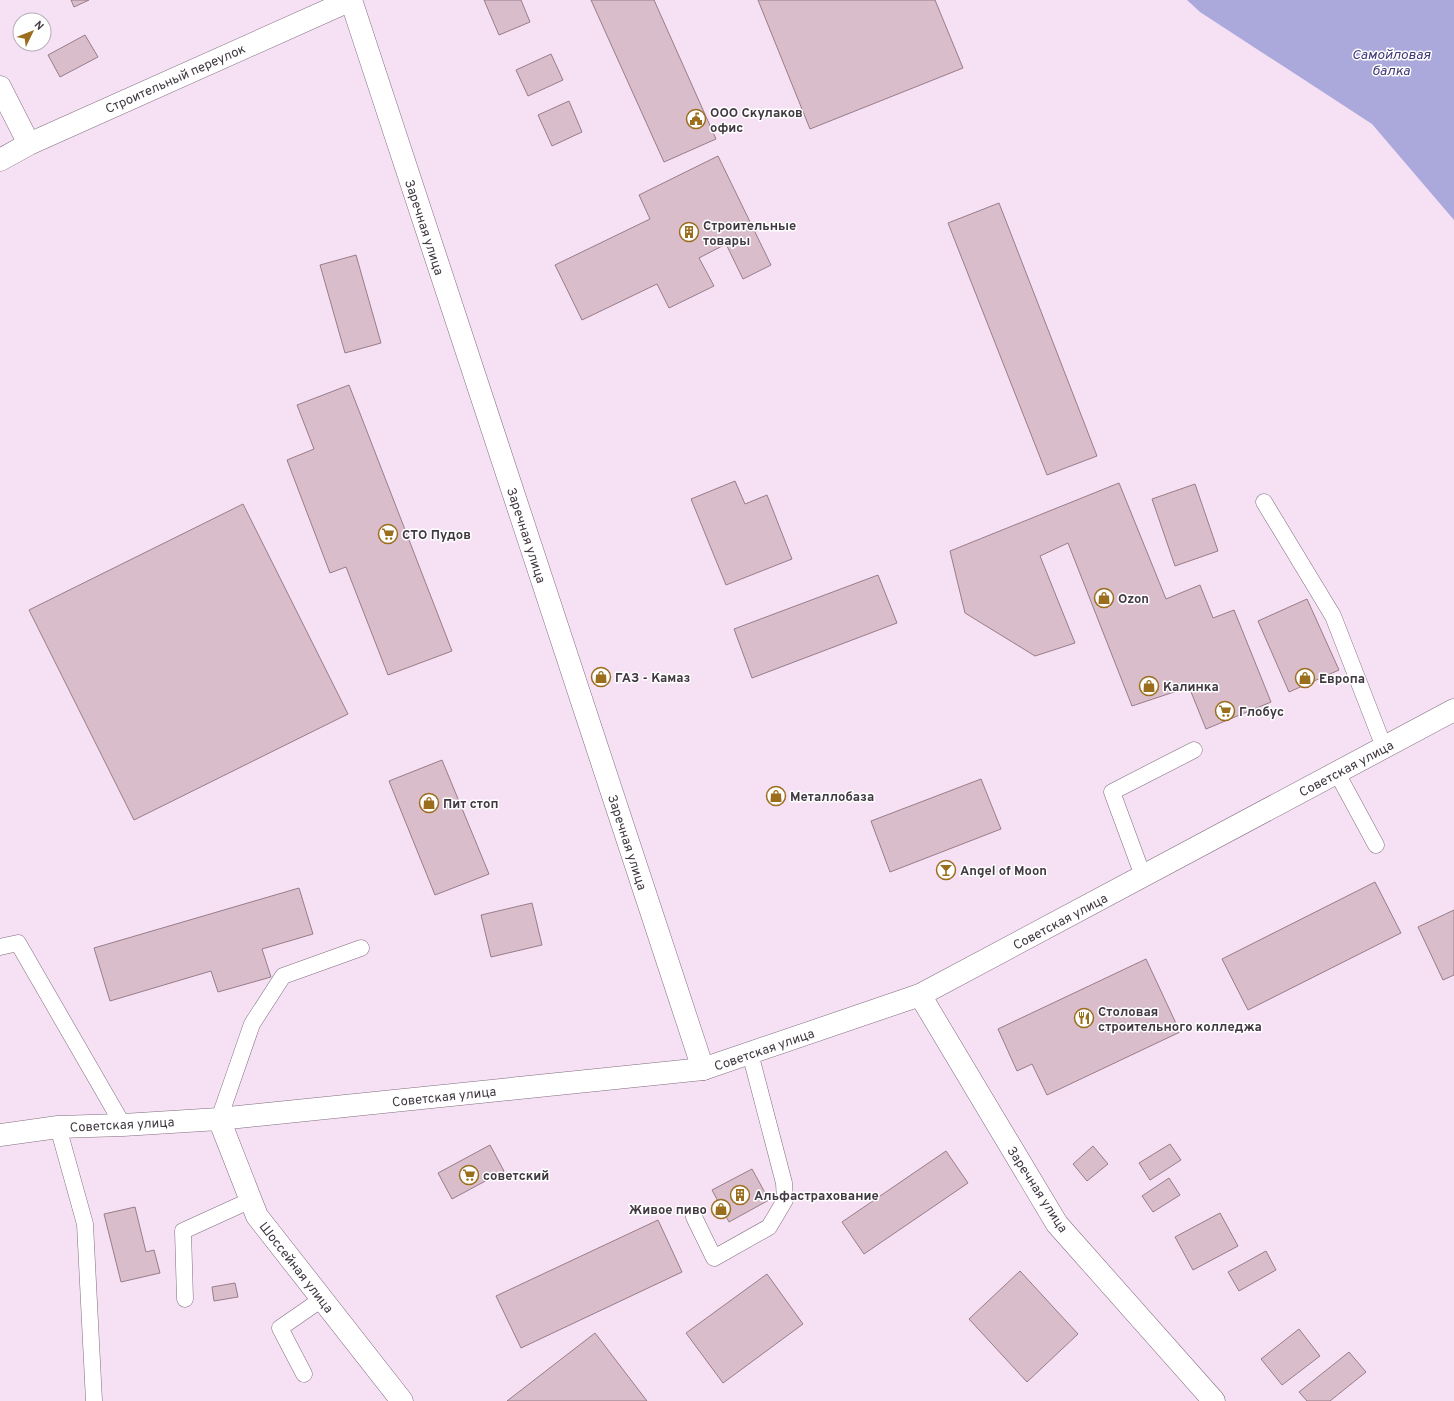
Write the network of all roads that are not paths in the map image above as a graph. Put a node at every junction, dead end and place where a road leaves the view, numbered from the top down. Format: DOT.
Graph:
graph roads {
  1 [pos="351,0"];
  2 [pos="0,87"];
  3 [pos="29,144"];
  4 [pos="0,160"];
  5 [pos="1264,502"];
  6 [pos="1454,710"];
  7 [pos="1384,747"];
  8 [pos="1194,750"];
  9 [pos="1337,773"];
  10 [pos="1376,845"];
  11 [pos="1143,876"];
  12 [pos="0,946"];
  13 [pos="361,948"];
  14 [pos="920,996"];
  15 [pos="750,1053"];
  16 [pos="703,1069"];
  17 [pos="219,1118"];
  18 [pos="124,1125"];
  19 [pos="58,1127"];
  20 [pos="0,1135"];
  21 [pos="251,1200"];
  22 [pos="694,1217"];
  23 [pos="185,1299"];
  24 [pos="322,1299"];
  25 [pos="304,1374"];
  26 [pos="94,1401"];
  27 [pos="402,1401"];
  28 [pos="1214,1401"];
  1 -- 3 [label="street, Строительный переулок"];
  1 -- 16 [label="street, Заречная улица"];
  2 -- 3 [label="street"];
  3 -- 4 [label="street, Строительный переулок"];
  5 -- 7 [label="lane"];
  6 -- 7 [label="street, Советская улица"];
  7 -- 9 [label="street, Советская улица"];
  8 -- 11 [label="lane"];
  9 -- 10 [label="lane"];
  9 -- 11 [label="street, Советская улица"];
  11 -- 14 [label="street, Советская улица"];
  12 -- 18 [label="lane"];
  13 -- 17 [label="lane"];
  14 -- 15 [label="street, Советская улица"];
  14 -- 28 [label="street, Заречная улица"];
  15 -- 16 [label="street, Советская улица"];
  15 -- 22 [label="lane"];
  16 -- 17 [label="street, Советская улица"];
  17 -- 18 [label="street, Советская улица"];
  17 -- 21 [label="street, Шоссейная улица"];
  18 -- 19 [label="street, Советская улица"];
  19 -- 20 [label="street, Советская улица"];
  19 -- 26 [label="lane"];
  21 -- 23 [label="lane"];
  21 -- 24 [label="street, Шоссейная улица"];
  24 -- 25 [label="lane"];
  24 -- 27 [label="street, Шоссейная улица"];
}
